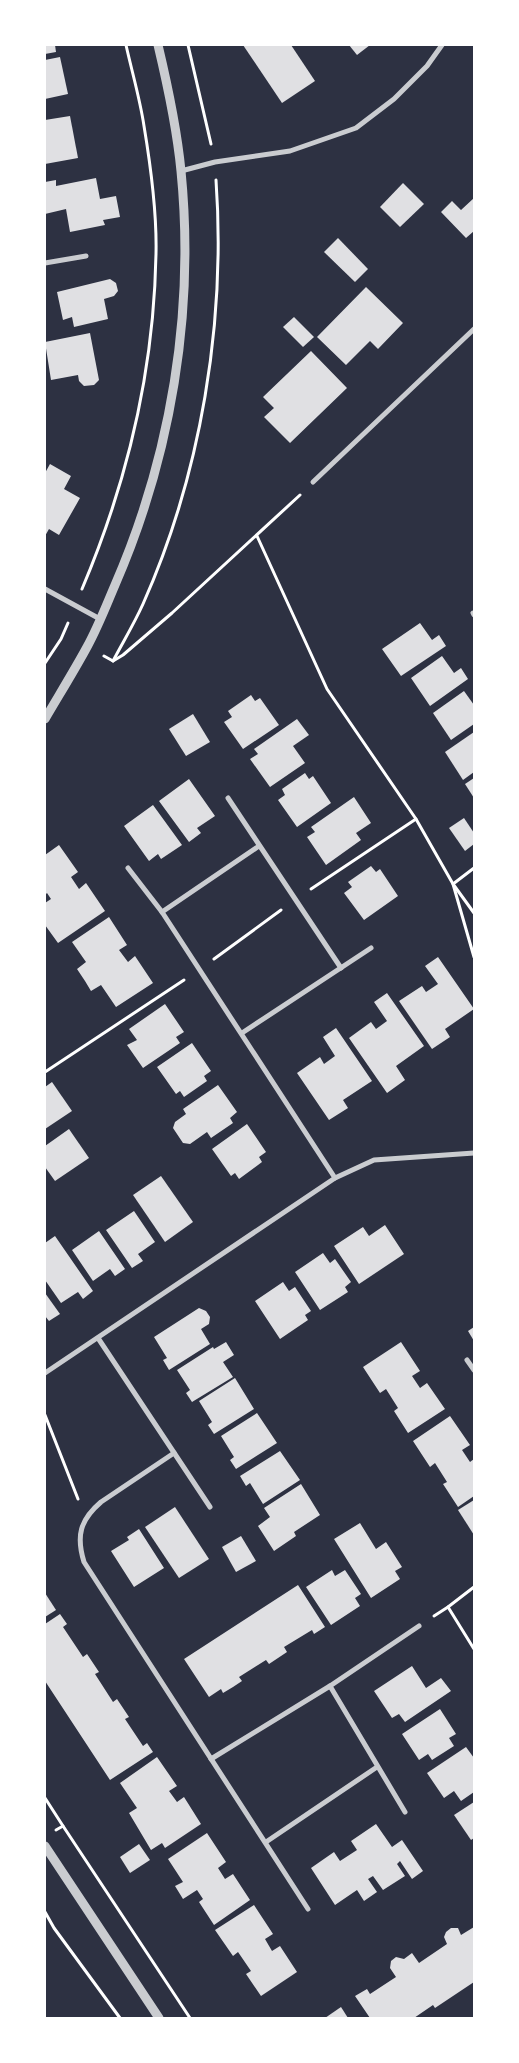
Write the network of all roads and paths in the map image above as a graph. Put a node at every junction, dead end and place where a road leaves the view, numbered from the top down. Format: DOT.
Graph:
graph roads {
  1 [pos="126,45"];
  2 [pos="158,45"];
  3 [pos="442,45"];
  4 [pos="181,171"];
  5 [pos="86,256"];
  6 [pos="45,263"];
  7 [pos="474,329"];
  8 [pos="313,482"];
  9 [pos="257,536"];
  10 [pos="45,588"];
  11 [pos="76,606"];
  12 [pos="100,619"];
  13 [pos="61,639"];
  14 [pos="124,655"];
  15 [pos="45,663"];
  16 [pos="45,719"];
  17 [pos="228,798"];
  18 [pos="416,819"];
  19 [pos="259,846"];
  20 [pos="128,868"];
  21 [pos="474,868"];
  22 [pos="453,884"];
  23 [pos="297,899"];
  24 [pos="162,912"];
  25 [pos="474,913"];
  26 [pos="371,948"];
  27 [pos="474,957"];
  28 [pos="341,968"];
  29 [pos="200,969"];
  30 [pos="242,1033"];
  31 [pos="45,1072"];
  32 [pos="474,1154"];
  33 [pos="335,1178"];
  34 [pos="98,1338"];
  35 [pos="466,1360"];
  36 [pos="474,1370"];
  37 [pos="45,1373"];
  38 [pos="45,1415"];
  39 [pos="174,1453"];
  40 [pos="210,1507"];
  41 [pos="86,1518"];
  42 [pos="474,1587"];
  43 [pos="419,1626"];
  44 [pos="474,1649"];
  45 [pos="330,1686"];
  46 [pos="211,1759"];
  47 [pos="377,1767"];
  48 [pos="45,1798"];
  49 [pos="405,1812"];
  50 [pos="63,1826"];
  51 [pos="51,1833"];
  52 [pos="266,1842"];
  53 [pos="45,1846"];
  54 [pos="308,1909"];
  55 [pos="45,1912"];
  56 [pos="120,2018"];
  57 [pos="159,2018"];
  58 [pos="190,2018"];
  1 -- 11 [label="path"];
  2 -- 4 [label="street"];
  3 -- 4 [label="street"];
  4 -- 12 [label="street"];
  5 -- 6 [label="street"];
  7 -- 8 [label="street"];
  8 -- 9 [label="path"];
  9 -- 14 [label="path"];
  9 -- 18 [label="path"];
  10 -- 11 [label="street"];
  11 -- 12 [label="street"];
  12 -- 16 [label="street"];
  13 -- 15 [label="path"];
  17 -- 19 [label="street"];
  18 -- 22 [label="path"];
  18 -- 23 [label="path"];
  19 -- 23 [label="street"];
  19 -- 24 [label="street"];
  20 -- 24 [label="street"];
  21 -- 22 [label="path"];
  22 -- 25 [label="path"];
  22 -- 27 [label="path"];
  23 -- 28 [label="street"];
  23 -- 29 [label="path"];
  24 -- 29 [label="street"];
  26 -- 28 [label="street"];
  28 -- 30 [label="street"];
  29 -- 30 [label="street"];
  29 -- 31 [label="path"];
  30 -- 33 [label="street"];
  32 -- 33 [label="street"];
  33 -- 34 [label="street"];
  34 -- 37 [label="street"];
  34 -- 39 [label="street"];
  35 -- 36 [label="street"];
  38 -- 41 [label="path"];
  39 -- 40 [label="street"];
  39 -- 41 [label="street"];
  41 -- 46 [label="street"];
  42 -- 44 [label="path"];
  43 -- 45 [label="street"];
  45 -- 46 [label="street"];
  45 -- 47 [label="street"];
  46 -- 52 [label="street"];
  47 -- 49 [label="street"];
  47 -- 52 [label="street"];
  48 -- 50 [label="path"];
  50 -- 51 [label="path"];
  50 -- 58 [label="path"];
  52 -- 54 [label="street"];
  53 -- 57 [label="street"];
  55 -- 56 [label="path"];
}
